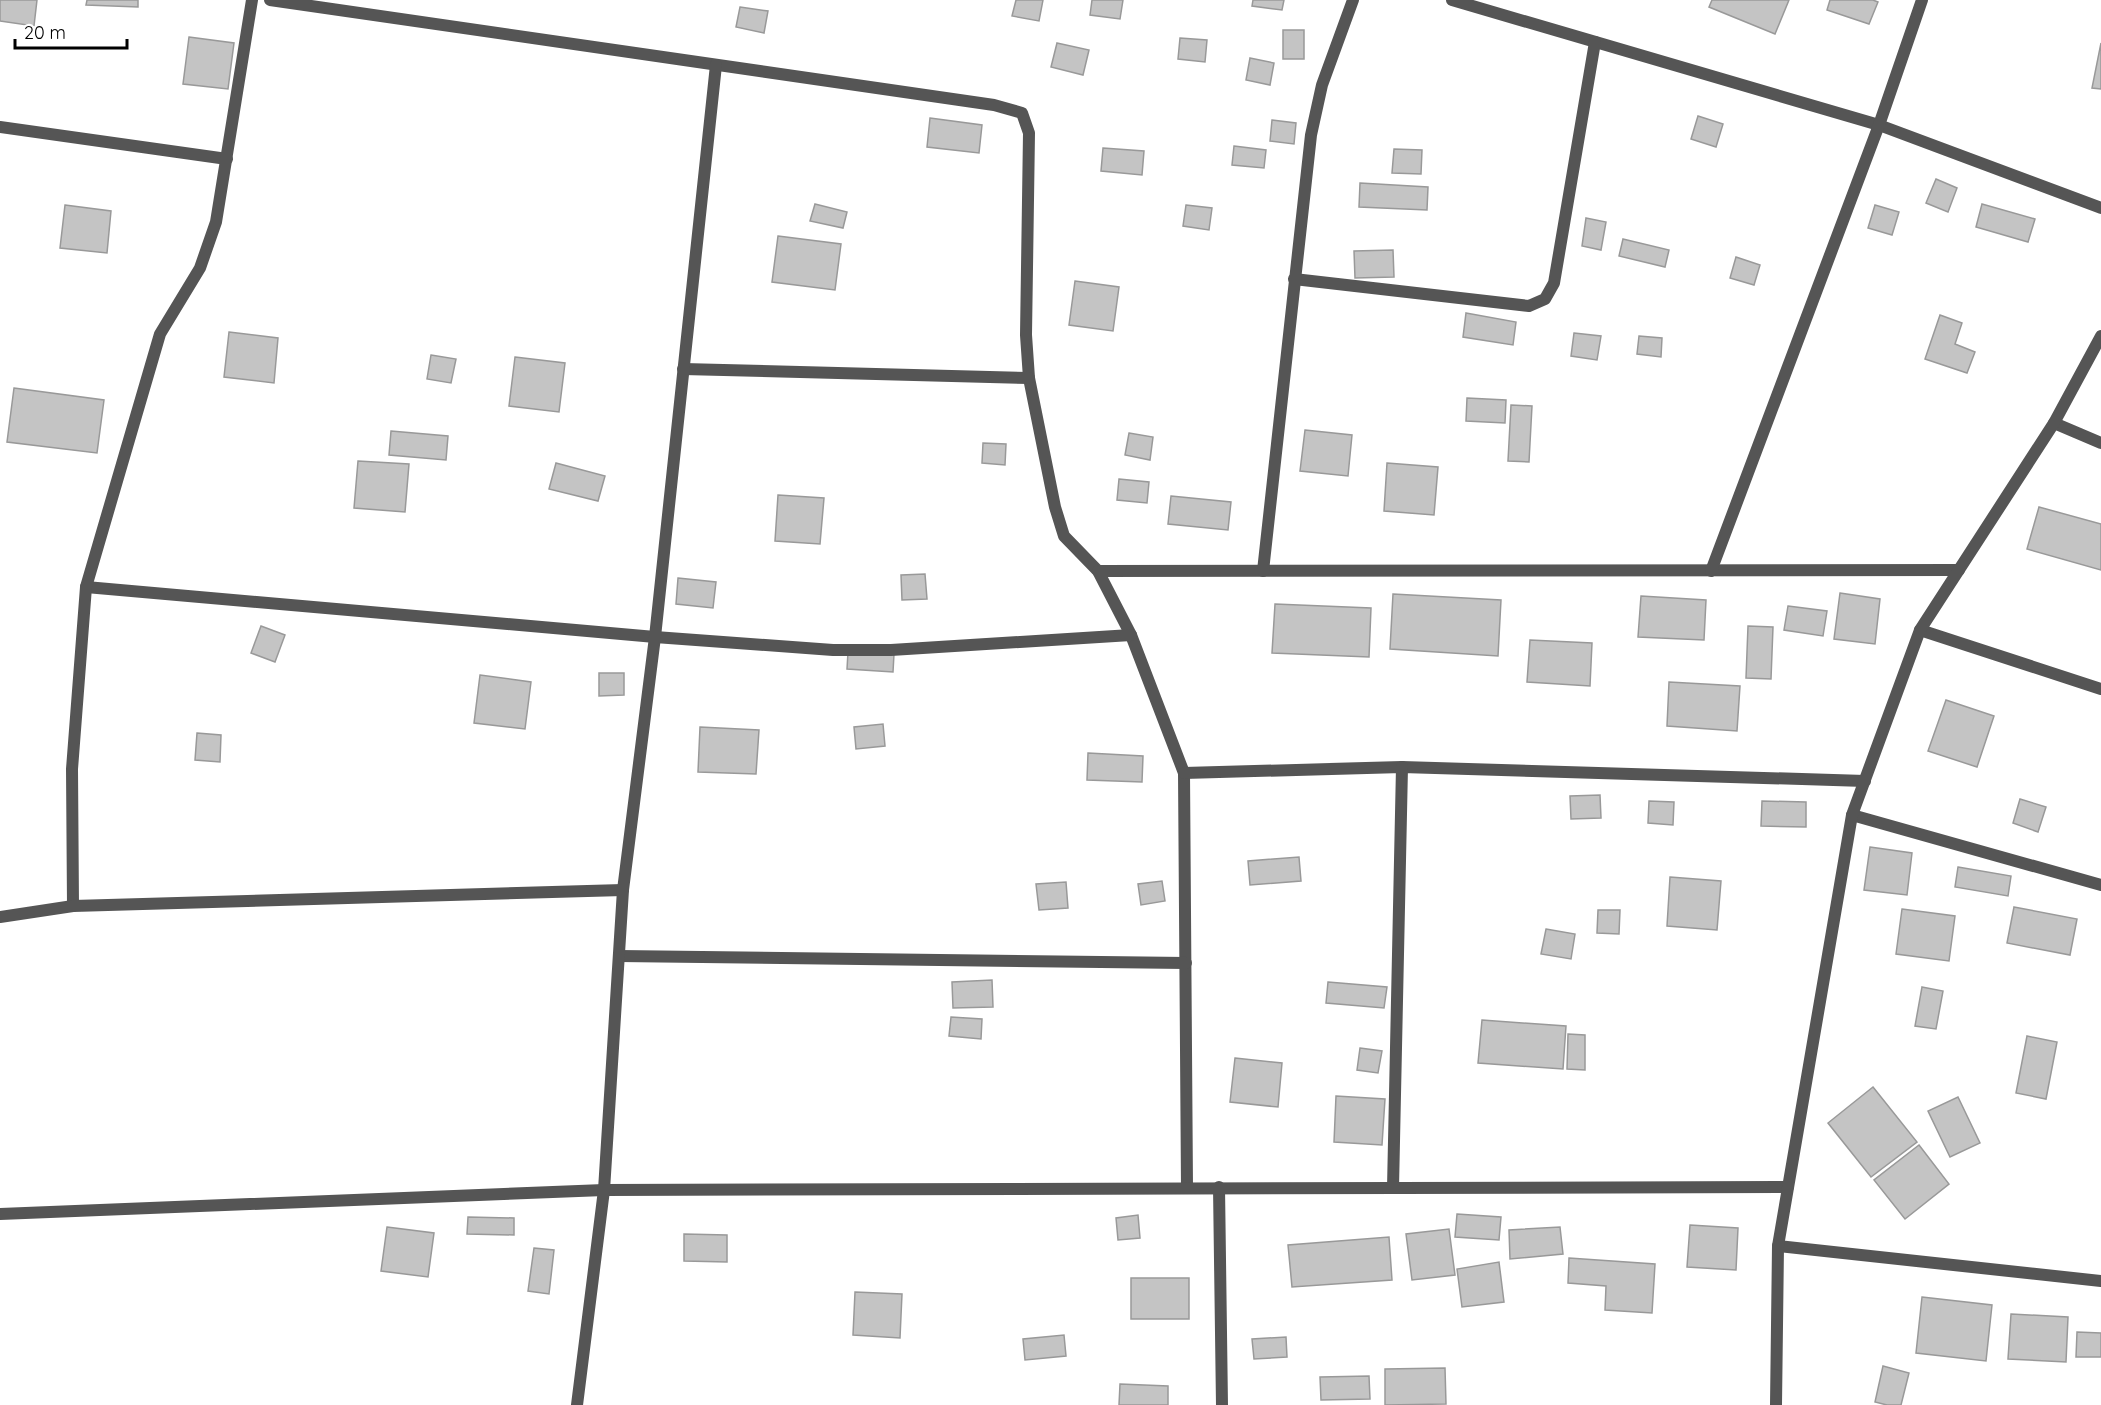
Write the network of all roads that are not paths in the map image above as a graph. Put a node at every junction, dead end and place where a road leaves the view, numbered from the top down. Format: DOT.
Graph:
graph roads {
  1 [pos="252,0"];
  2 [pos="270,0"];
  3 [pos="1353,0"];
  4 [pos="1452,0"];
  5 [pos="1922,0"];
  6 [pos="1595,42"];
  7 [pos="716,65"];
  8 [pos="1879,126"];
  9 [pos="0,127"];
  10 [pos="226,159"];
  11 [pos="2101,208"];
  12 [pos="1294,279"];
  13 [pos="2101,336"];
  14 [pos="683,369"];
  15 [pos="1029,378"];
  16 [pos="2054,423"];
  17 [pos="2101,442"];
  18 [pos="1959,570"];
  19 [pos="1098,571"];
  20 [pos="1711,571"];
  21 [pos="1263,572"];
  22 [pos="86,587"];
  23 [pos="1920,630"];
  24 [pos="1131,635"];
  25 [pos="655,637"];
  26 [pos="2101,689"];
  27 [pos="1402,767"];
  28 [pos="1184,773"];
  29 [pos="1865,781"];
  30 [pos="1852,815"];
  31 [pos="2101,885"];
  32 [pos="623,890"];
  33 [pos="73,906"];
  34 [pos="0,916"];
  35 [pos="619,956"];
  36 [pos="1186,963"];
  37 [pos="1187,1187"];
  38 [pos="1219,1187"];
  39 [pos="1788,1187"];
  40 [pos="1393,1188"];
  41 [pos="604,1190"];
  42 [pos="0,1214"];
  43 [pos="1778,1246"];
  44 [pos="2101,1281"];
  45 [pos="577,1405"];
  46 [pos="1222,1405"];
  47 [pos="1776,1405"];
  1 -- 10 [label="street"];
  2 -- 7 [label="street"];
  3 -- 12 [label="street"];
  4 -- 6 [label="street"];
  5 -- 8 [label="street"];
  6 -- 8 [label="street"];
  6 -- 12 [label="street"];
  7 -- 14 [label="street"];
  7 -- 15 [label="street"];
  8 -- 11 [label="street"];
  8 -- 20 [label="street"];
  9 -- 10 [label="street"];
  10 -- 22 [label="street"];
  12 -- 21 [label="street"];
  13 -- 16 [label="street"];
  14 -- 15 [label="street"];
  14 -- 25 [label="street"];
  15 -- 19 [label="street"];
  16 -- 17 [label="street"];
  16 -- 18 [label="street"];
  18 -- 20 [label="street"];
  18 -- 23 [label="street"];
  19 -- 21 [label="street"];
  19 -- 24 [label="street"];
  20 -- 21 [label="street"];
  22 -- 25 [label="street"];
  22 -- 33 [label="street"];
  23 -- 26 [label="street"];
  23 -- 29 [label="street"];
  24 -- 25 [label="street"];
  24 -- 28 [label="street"];
  25 -- 32 [label="street"];
  27 -- 28 [label="street"];
  27 -- 29 [label="street"];
  27 -- 40 [label="street"];
  28 -- 36 [label="street"];
  29 -- 30 [label="street"];
  30 -- 31 [label="street"];
  30 -- 39 [label="street"];
  32 -- 33 [label="street"];
  32 -- 35 [label="street"];
  33 -- 34 [label="street"];
  35 -- 36 [label="street"];
  35 -- 41 [label="street"];
  36 -- 37 [label="street"];
  37 -- 38 [label="street"];
  37 -- 41 [label="street"];
  38 -- 40 [label="street"];
  38 -- 46 [label="street"];
  39 -- 40 [label="street"];
  39 -- 43 [label="street"];
  41 -- 42 [label="street"];
  41 -- 45 [label="street"];
  43 -- 44 [label="street"];
  43 -- 47 [label="street"];
}
